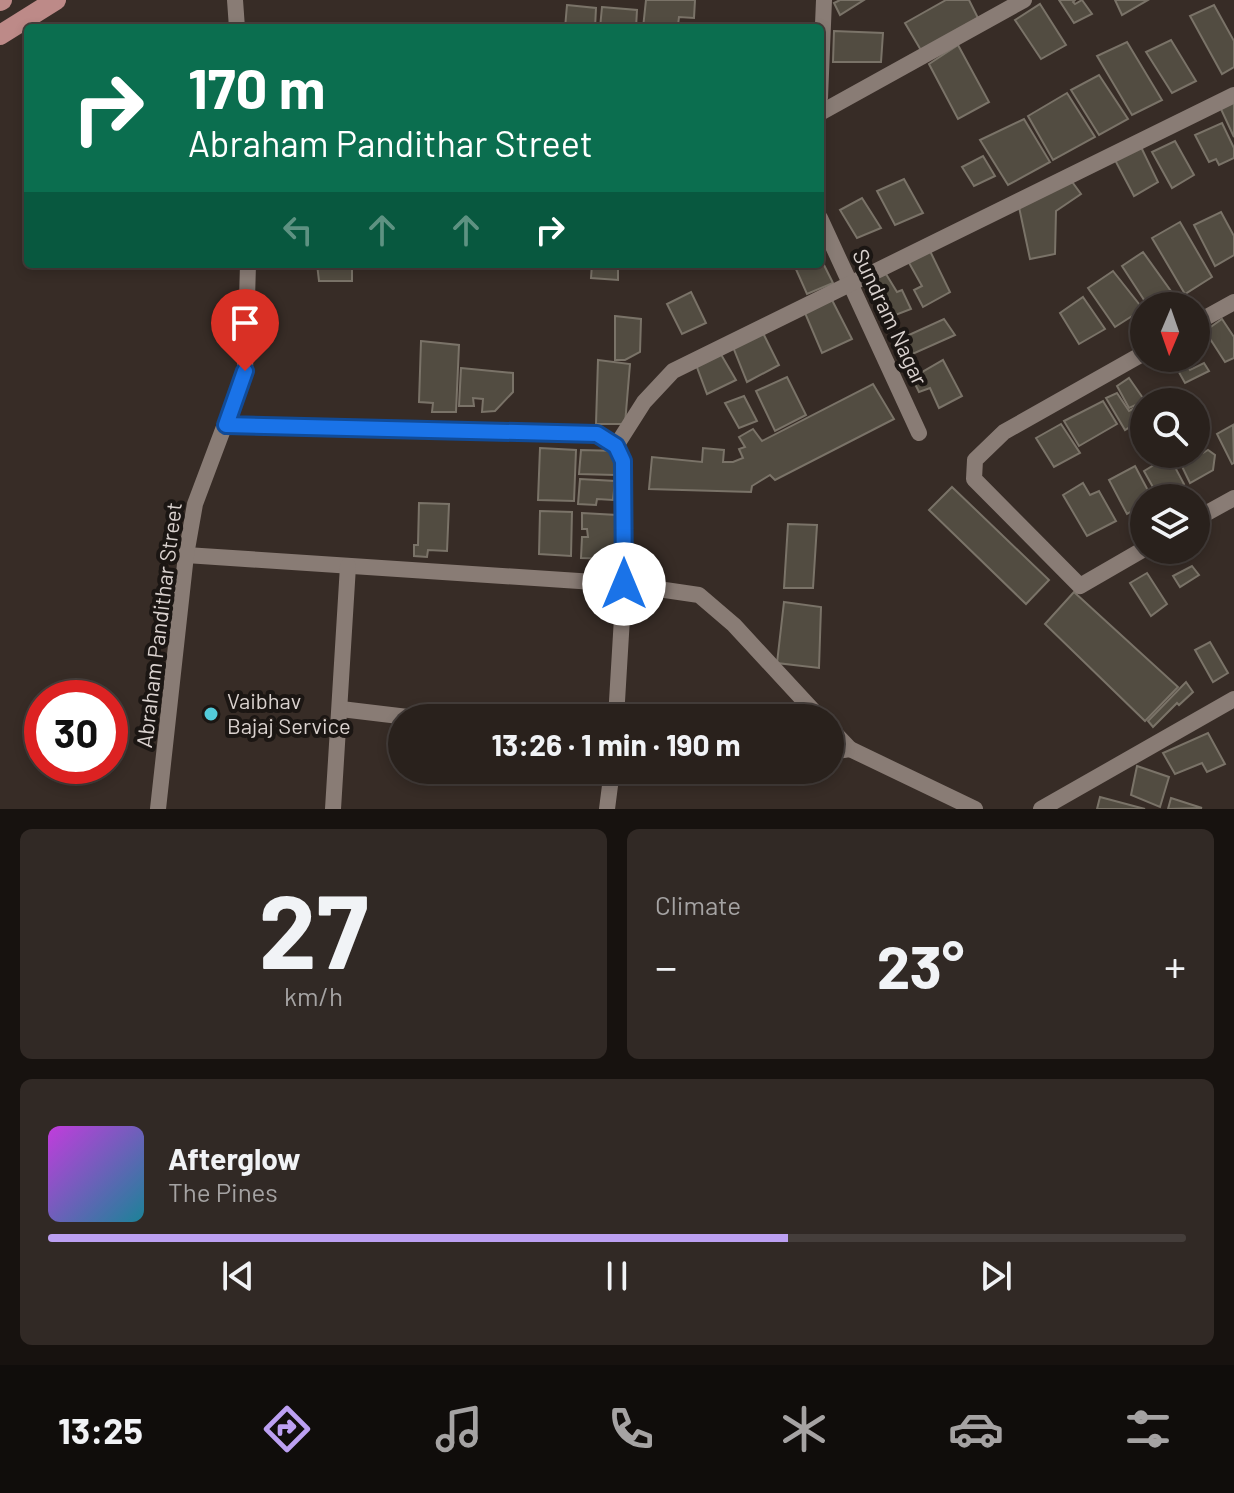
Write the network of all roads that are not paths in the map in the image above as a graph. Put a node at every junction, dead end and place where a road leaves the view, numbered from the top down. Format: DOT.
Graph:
graph roads {
  1 [pos="56,0"];
  2 [pos="235,0"];
  3 [pos="824,0"];
  4 [pos="1024,0"];
  5 [pos="237,24"];
  6 [pos="823,24"];
  7 [pos="0,35"];
  8 [pos="1234,95"];
  9 [pos="824,111"];
  10 [pos="824,227"];
  11 [pos="248,268"];
  12 [pos="850,284"];
  13 [pos="1234,302"];
  14 [pos="1210,315"];
  15 [pos="1130,361"];
  16 [pos="226,425"];
  17 [pos="919,433"];
  18 [pos="616,446"];
  19 [pos="1234,498"];
  20 [pos="1210,511"];
  21 [pos="186,555"];
  22 [pos="1130,557"];
  23 [pos="348,566"];
  24 [pos="624,584"];
  25 [pos="1234,699"];
  26 [pos="617,704"];
  27 [pos="807,704"];
  28 [pos="341,709"];
  29 [pos="388,715"];
  30 [pos="844,743"];
  31 [pos="850,749"];
  32 [pos="844,750"];
  33 [pos="610,784"];
  34 [pos="158,809"];
  35 [pos="333,809"];
  36 [pos="607,809"];
  37 [pos="975,809"];
  38 [pos="1041,809"];
  1 -- 7 [label="main road"];
  2 -- 5 [label="street"];
  3 -- 6 [label="street"];
  4 -- 9 [label="street"];
  8 -- 12 [label="street"];
  10 -- 12 [label="street, Sundram Nagar"];
  11 -- 16 [label="street, Abraham Pandithar Street"];
  12 -- 17 [label="street, Sundram Nagar"];
  12 -- 18 [label="street"];
  13 -- 14 [label="street"];
  15 -- 22 [label="street"];
  16 -- 18 [label="street"];
  16 -- 21 [label="street, Abraham Pandithar Street"];
  18 -- 24 [label="street"];
  19 -- 20 [label="street"];
  21 -- 23 [label="street"];
  21 -- 34 [label="street, Abraham Pandithar Street"];
  23 -- 24 [label="street"];
  23 -- 28 [label="street"];
  24 -- 26 [label="street"];
  24 -- 27 [label="street"];
  25 -- 38 [label="street"];
  28 -- 29 [label="street"];
  28 -- 35 [label="street"];
  30 -- 31 [label="street"];
  31 -- 32 [label="street"];
  31 -- 37 [label="street"];
  33 -- 36 [label="street"];
}
